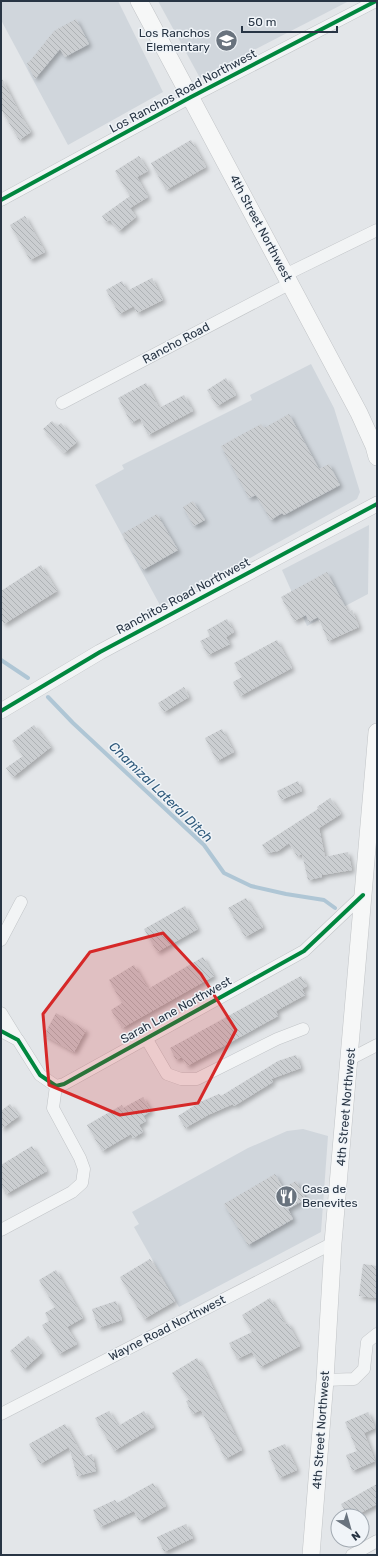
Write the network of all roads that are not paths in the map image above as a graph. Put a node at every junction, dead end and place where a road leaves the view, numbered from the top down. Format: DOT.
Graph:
graph roads {
  1 [pos="140,1"];
  2 [pos="376,1"];
  3 [pos="191,97"];
  4 [pos="1,200"];
  5 [pos="377,230"];
  6 [pos="289,279"];
  7 [pos="62,403"];
  8 [pos="377,457"];
  9 [pos="377,504"];
  10 [pos="1,711"];
  11 [pos="377,732"];
  12 [pos="363,895"];
  13 [pos="21,902"];
  14 [pos="1,940"];
  15 [pos="1,1013"];
  16 [pos="1,1030"];
  17 [pos="303,1030"];
  18 [pos="146,1038"];
  19 [pos="18,1040"];
  20 [pos="377,1045"];
  21 [pos="350,1059"];
  22 [pos="56,1086"];
  23 [pos="1,1230"];
  24 [pos="333,1243"];
  25 [pos="377,1334"];
  26 [pos="325,1380"];
  27 [pos="1,1414"];
  28 [pos="377,1541"];
  29 [pos="311,1555"];
  30 [pos="352,1555"];
  1 -- 3 [label="main road, 4th Street Northwest"];
  2 -- 3 [label="street, Los Ranchos Road Northwest"];
  3 -- 4 [label="street, Los Ranchos Road Northwest"];
  3 -- 6 [label="main road, 4th Street Northwest"];
  5 -- 6 [label="street, Rancho Road"];
  6 -- 7 [label="street, Rancho Road"];
  6 -- 8 [label="main road, 4th Street Northwest"];
  9 -- 10 [label="street, Ranchitos Road Northwest"];
  11 -- 12 [label="main road, 4th Street Northwest"];
  12 -- 18 [label="street, Sarah Lane Northwest"];
  12 -- 21 [label="main road, 4th Street Northwest"];
  13 -- 14 [label="street"];
  15 -- 19 [label="street"];
  16 -- 19 [label="street"];
  17 -- 18 [label="street"];
  18 -- 22 [label="street, Sarah Lane Northwest"];
  19 -- 22 [label="street"];
  20 -- 21 [label="street"];
  21 -- 24 [label="main road, 4th Street Northwest"];
  22 -- 23 [label="street"];
  24 -- 26 [label="main road, 4th Street Northwest"];
  24 -- 27 [label="street, Wayne Road Northwest"];
  25 -- 26 [label="street"];
  26 -- 29 [label="main road, 4th Street Northwest"];
  28 -- 30 [label="street"];
}
